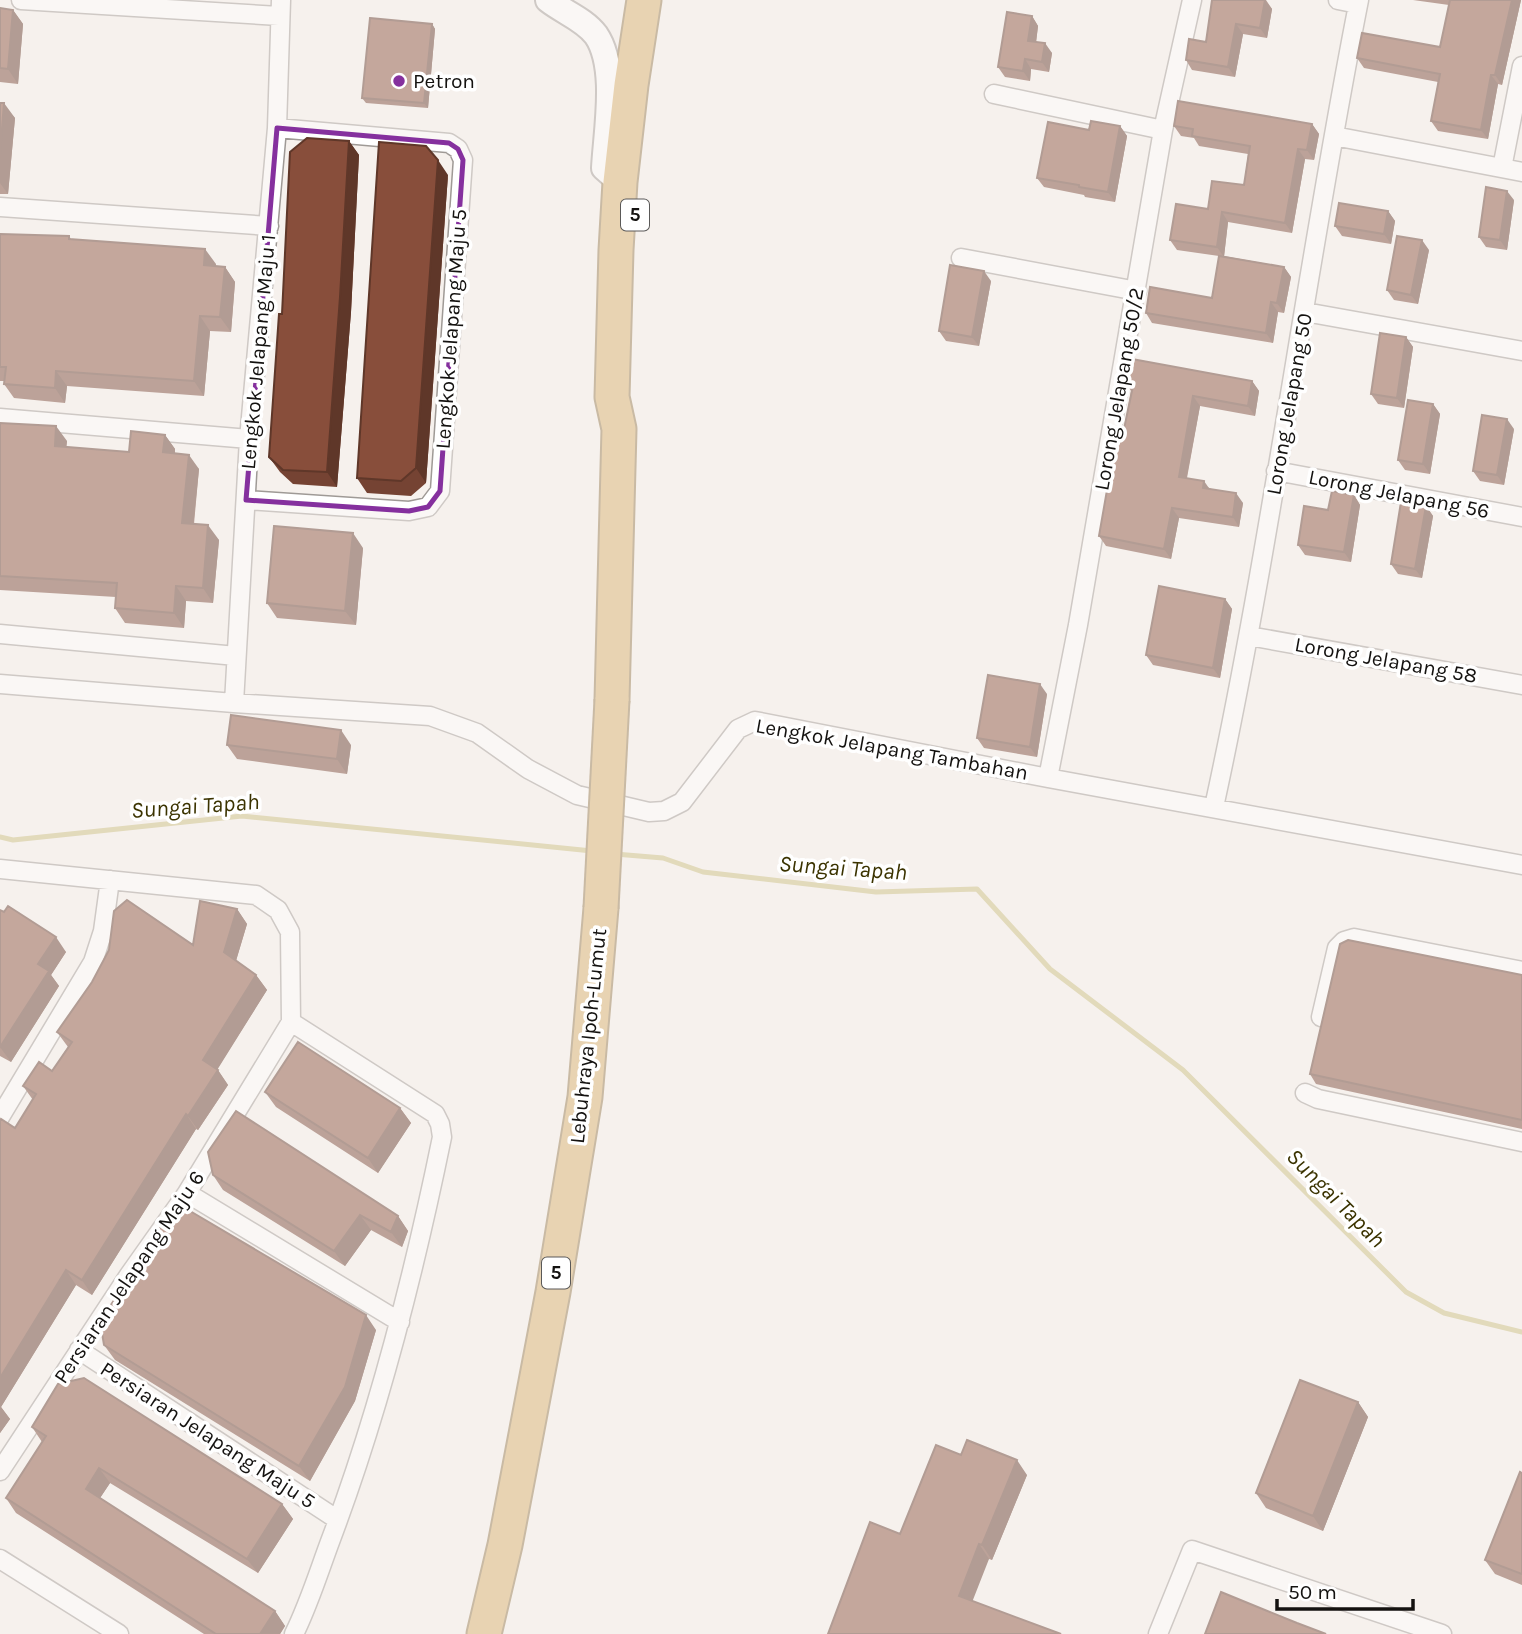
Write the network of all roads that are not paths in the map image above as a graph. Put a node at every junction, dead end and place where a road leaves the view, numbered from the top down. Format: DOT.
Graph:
graph roads {
  1 [pos="20,0"];
  2 [pos="548,0"];
  3 [pos="644,0"];
  4 [pos="662,0"];
  5 [pos="1192,0"];
  6 [pos="1338,0"];
  7 [pos="1359,2"];
  8 [pos="280,8"];
  9 [pos="1522,66"];
  10 [pos="994,94"];
  11 [pos="276,128"];
  12 [pos="1163,130"];
  13 [pos="1334,136"];
  14 [pos="1502,168"];
  15 [pos="1522,172"];
  16 [pos="620,182"];
  17 [pos="0,207"];
  18 [pos="269,226"];
  19 [pos="961,258"];
  20 [pos="1137,290"];
  21 [pos="1305,312"];
  22 [pos="1522,351"];
  23 [pos="0,418"];
  24 [pos="620,429"];
  25 [pos="249,439"];
  26 [pos="1276,471"];
  27 [pos="246,500"];
  28 [pos="1522,517"];
  29 [pos="0,634"];
  30 [pos="1250,636"];
  31 [pos="236,656"];
  32 [pos="0,684"];
  33 [pos="1522,685"];
  34 [pos="234,703"];
  35 [pos="1048,778"];
  36 [pos="1214,807"];
  37 [pos="1522,865"];
  38 [pos="0,869"];
  39 [pos="110,880"];
  40 [pos="1522,971"];
  41 [pos="1321,1017"];
  42 [pos="291,1022"];
  43 [pos="1305,1093"];
  44 [pos="0,1117"];
  45 [pos="1522,1142"];
  46 [pos="187,1193"];
  47 [pos="400,1322"];
  48 [pos="79,1350"];
  49 [pos="0,1471"];
  50 [pos="338,1520"];
  51 [pos="0,1559"];
  52 [pos="119,1634"];
  53 [pos="294,1634"];
  54 [pos="484,1634"];
  55 [pos="1158,1634"];
  56 [pos="1442,1634"];
  1 -- 8 [label="street"];
  2 -- 16 [label="street"];
  3 -- 16 [label="highway, Lebuhraya Ipoh-Lumut / 5"];
  4 -- 24 [label="highway, Lebuhraya Ipoh-Lumut / 5"];
  5 -- 12 [label="street, Lorong Jelapang 50/2"];
  6 -- 7 [label="street"];
  7 -- 13 [label="street, Lorong Jelapang 50"];
  8 -- 11 [label="street, Lengkok Jelapang Maju 1"];
  9 -- 14 [label="street"];
  10 -- 12 [label="street"];
  11 -- 18 [label="street, Lengkok Jelapang Maju 1"];
  11 -- 27 [label="street, Lengkok Jelapang Maju 5"];
  12 -- 20 [label="street, Lorong Jelapang 50/2"];
  13 -- 14 [label="street"];
  13 -- 21 [label="street, Lorong Jelapang 50"];
  14 -- 15 [label="street"];
  16 -- 24 [label="highway, Lebuhraya Ipoh-Lumut / 5"];
  17 -- 18 [label="street"];
  18 -- 25 [label="street, Lengkok Jelapang Maju 1"];
  19 -- 20 [label="street"];
  20 -- 35 [label="street, Lorong Jelapang 50/2"];
  21 -- 22 [label="street"];
  21 -- 26 [label="street, Lorong Jelapang 50"];
  23 -- 25 [label="street"];
  24 -- 54 [label="highway, Lebuhraya Ipoh-Lumut / 5, bridge"];
  25 -- 27 [label="street, Lengkok Jelapang Maju 1"];
  26 -- 28 [label="street, Lorong Jelapang 56"];
  26 -- 30 [label="street, Lorong Jelapang 50"];
  27 -- 31 [label="street, Lengkok Jelapang Maju 1"];
  29 -- 31 [label="street"];
  30 -- 33 [label="street, Lorong Jelapang 58"];
  30 -- 36 [label="street, Lorong Jelapang 50"];
  31 -- 34 [label="street, Lengkok Jelapang Maju 1"];
  32 -- 34 [label="street, Lengkok Jelapang Tambahan"];
  34 -- 35 [label="street, Lengkok Jelapang Tambahan"];
  35 -- 36 [label="street, Lengkok Jelapang Tambahan"];
  36 -- 37 [label="street, Lengkok Jelapang Tambahan"];
  38 -- 39 [label="street"];
  39 -- 42 [label="street"];
  39 -- 44 [label="street"];
  40 -- 41 [label="street"];
  42 -- 46 [label="street, Persiaran Jelapang Maju 6"];
  42 -- 47 [label="street"];
  43 -- 45 [label="street"];
  46 -- 47 [label="street"];
  46 -- 48 [label="street, Persiaran Jelapang Maju 6"];
  47 -- 50 [label="street"];
  48 -- 49 [label="street, Persiaran Jelapang Maju 6"];
  48 -- 50 [label="street, Persiaran Jelapang Maju 5"];
  50 -- 53 [label="street"];
  51 -- 52 [label="street"];
  55 -- 56 [label="street"];
}
